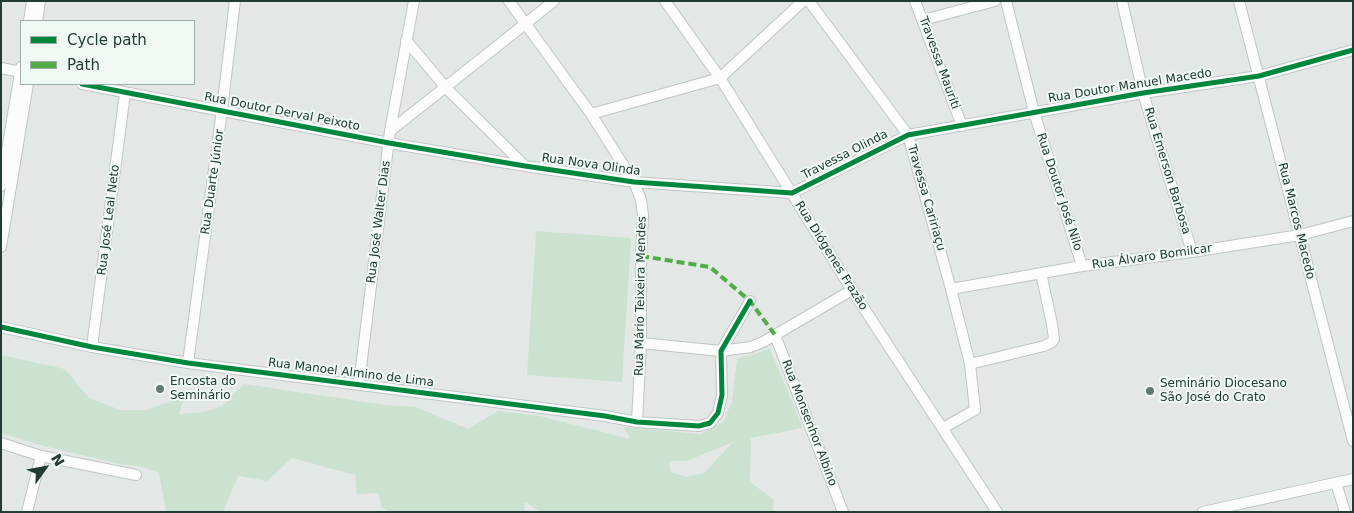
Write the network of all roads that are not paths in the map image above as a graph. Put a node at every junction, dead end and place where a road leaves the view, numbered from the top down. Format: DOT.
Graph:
graph roads {
  1 [pos="32,1"];
  2 [pos="40,1"];
  3 [pos="235,1"];
  4 [pos="414,1"];
  5 [pos="509,1"];
  6 [pos="554,1"];
  7 [pos="665,1"];
  8 [pos="803,1"];
  9 [pos="809,1"];
  10 [pos="915,1"];
  11 [pos="994,1"];
  12 [pos="1006,1"];
  13 [pos="1122,1"];
  14 [pos="1239,1"];
  15 [pos="29,20"];
  16 [pos="37,20"];
  17 [pos="923,20"];
  18 [pos="525,25"];
  19 [pos="406,40"];
  20 [pos="1353,50"];
  21 [pos="1,68"];
  22 [pos="20,70"];
  23 [pos="1259,76"];
  24 [pos="720,78"];
  25 [pos="20,82"];
  26 [pos="28,85"];
  27 [pos="87,85"];
  28 [pos="446,88"];
  29 [pos="126,93"];
  30 [pos="1143,93"];
  31 [pos="222,110"];
  32 [pos="1034,112"];
  33 [pos="591,114"];
  34 [pos="17,120"];
  35 [pos="962,126"];
  36 [pos="390,131"];
  37 [pos="908,135"];
  38 [pos="389,143"];
  39 [pos="9,165"];
  40 [pos="525,166"];
  41 [pos="634,182"];
  42 [pos="1,186"];
  43 [pos="792,193"];
  44 [pos="3,220"];
  45 [pos="1353,221"];
  46 [pos="1300,235"];
  47 [pos="1,247"];
  48 [pos="1192,252"];
  49 [pos="1082,266"];
  50 [pos="1041,273"];
  51 [pos="951,289"];
  52 [pos="852,290"];
  53 [pos="750,301"];
  54 [pos="1,326"];
  55 [pos="775,335"];
  56 [pos="641,343"];
  57 [pos="92,347"];
  58 [pos="722,351"];
  59 [pos="188,363"];
  60 [pos="970,364"];
  61 [pos="359,384"];
  62 [pos="1350,419"];
  63 [pos="637,422"];
  64 [pos="943,428"];
  65 [pos="1353,441"];
  66 [pos="1,444"];
  67 [pos="40,456"];
  68 [pos="136,474"];
  69 [pos="1353,479"];
  70 [pos="1336,483"];
  71 [pos="27,512"];
  72 [pos="843,512"];
  73 [pos="997,512"];
  74 [pos="1203,512"];
  75 [pos="1345,512"];
  1 -- 15 [label="street"];
  2 -- 16 [label="street"];
  3 -- 31 [label="street, Rua Duarte Júnior"];
  4 -- 19 [label="street, Rua José Walter Dias"];
  5 -- 18 [label="street, Rua Mário Teixeira Mendes"];
  6 -- 18 [label="street"];
  7 -- 24 [label="street, Rua Diógenes Frazão"];
  8 -- 24 [label="street"];
  9 -- 37 [label="street, Travessa Caririaçu"];
  10 -- 17 [label="street, Travessa Mauriti"];
  11 -- 17 [label="street"];
  12 -- 32 [label="street, Rua Doutor José Nilo"];
  13 -- 30 [label="street, Rua Emerson Barbosa"];
  14 -- 23 [label="street, Rua Marcos Macedo"];
  17 -- 35 [label="street, Travessa Mauriti"];
  18 -- 28 [label="street"];
  18 -- 33 [label="street, Rua Mário Teixeira Mendes"];
  19 -- 28 [label="street"];
  19 -- 36 [label="street, Rua José Walter Dias"];
  20 -- 23 [label="street, Rua Doutor Manuel Macedo"];
  21 -- 22 [label="street"];
  23 -- 30 [label="street, Rua Doutor Manuel Macedo"];
  23 -- 46 [label="street, Rua Marcos Macedo"];
  24 -- 33 [label="street"];
  24 -- 43 [label="street, Rua Diógenes Frazão"];
  25 -- 34 [label="street"];
  26 -- 34 [label="street"];
  27 -- 29 [label="street, Rua Doutor Derval Peixoto"];
  28 -- 36 [label="street"];
  28 -- 40 [label="street"];
  29 -- 31 [label="street, Rua Doutor Derval Peixoto"];
  29 -- 57 [label="street, Rua José Leal Neto"];
  30 -- 32 [label="street, Rua Doutor Manuel Macedo"];
  30 -- 48 [label="street, Rua Emerson Barbosa"];
  31 -- 38 [label="street, Rua Doutor Derval Peixoto"];
  31 -- 59 [label="street, Rua Duarte Júnior"];
  32 -- 35 [label="street, Rua Doutor Manuel Macedo"];
  32 -- 49 [label="street, Rua Doutor José Nilo"];
  33 -- 41 [label="street, Rua Mário Teixeira Mendes"];
  34 -- 39 [label="street"];
  35 -- 37 [label="street, Rua Doutor Manuel Macedo"];
  36 -- 38 [label="street, Rua José Walter Dias"];
  37 -- 43 [label="street, Travessa Olinda"];
  37 -- 51 [label="street, Travessa Caririaçu"];
  38 -- 40 [label="street, Rua Nova Olinda"];
  38 -- 61 [label="street, Rua José Walter Dias"];
  39 -- 42 [label="street"];
  39 -- 44 [label="street"];
  40 -- 41 [label="street, Rua Nova Olinda"];
  41 -- 43 [label="street, Rua Nova Olinda"];
  41 -- 56 [label="street, Rua Mário Teixeira Mendes"];
  43 -- 52 [label="street, Rua Diógenes Frazão"];
  44 -- 47 [label="street"];
  45 -- 46 [label="street, Rua Álvaro Bomilcar"];
  46 -- 48 [label="street, Rua Álvaro Bomilcar"];
  46 -- 62 [label="street, Rua Marcos Macedo"];
  48 -- 49 [label="street, Rua Álvaro Bomilcar"];
  49 -- 50 [label="street, Rua Álvaro Bomilcar"];
  50 -- 51 [label="street, Rua Álvaro Bomilcar"];
  50 -- 60 [label="street"];
  51 -- 60 [label="street, Travessa Caririaçu"];
  52 -- 55 [label="street"];
  52 -- 64 [label="street, Rua Diógenes Frazão"];
  53 -- 58 [label="street"];
  54 -- 57 [label="street, Rua Manoel Almino de Lima"];
  55 -- 58 [label="street"];
  55 -- 72 [label="street, Rua Monsenhor Albino"];
  56 -- 58 [label="street"];
  56 -- 63 [label="street, Rua Mário Teixeira Mendes"];
  57 -- 59 [label="street, Rua Manoel Almino de Lima"];
  58 -- 63 [label="street, Rua Manoel Almino de Lima"];
  59 -- 61 [label="street, Rua Manoel Almino de Lima"];
  60 -- 64 [label="street, Travessa Caririaçu"];
  61 -- 63 [label="street, Rua Manoel Almino de Lima"];
  62 -- 65 [label="street, Rua Marcos Macedo"];
  64 -- 73 [label="street, Rua Diógenes Frazão"];
  66 -- 67 [label="street"];
  67 -- 68 [label="street"];
  67 -- 71 [label="street"];
  69 -- 70 [label="street"];
  70 -- 74 [label="street"];
  70 -- 75 [label="street"];
}
